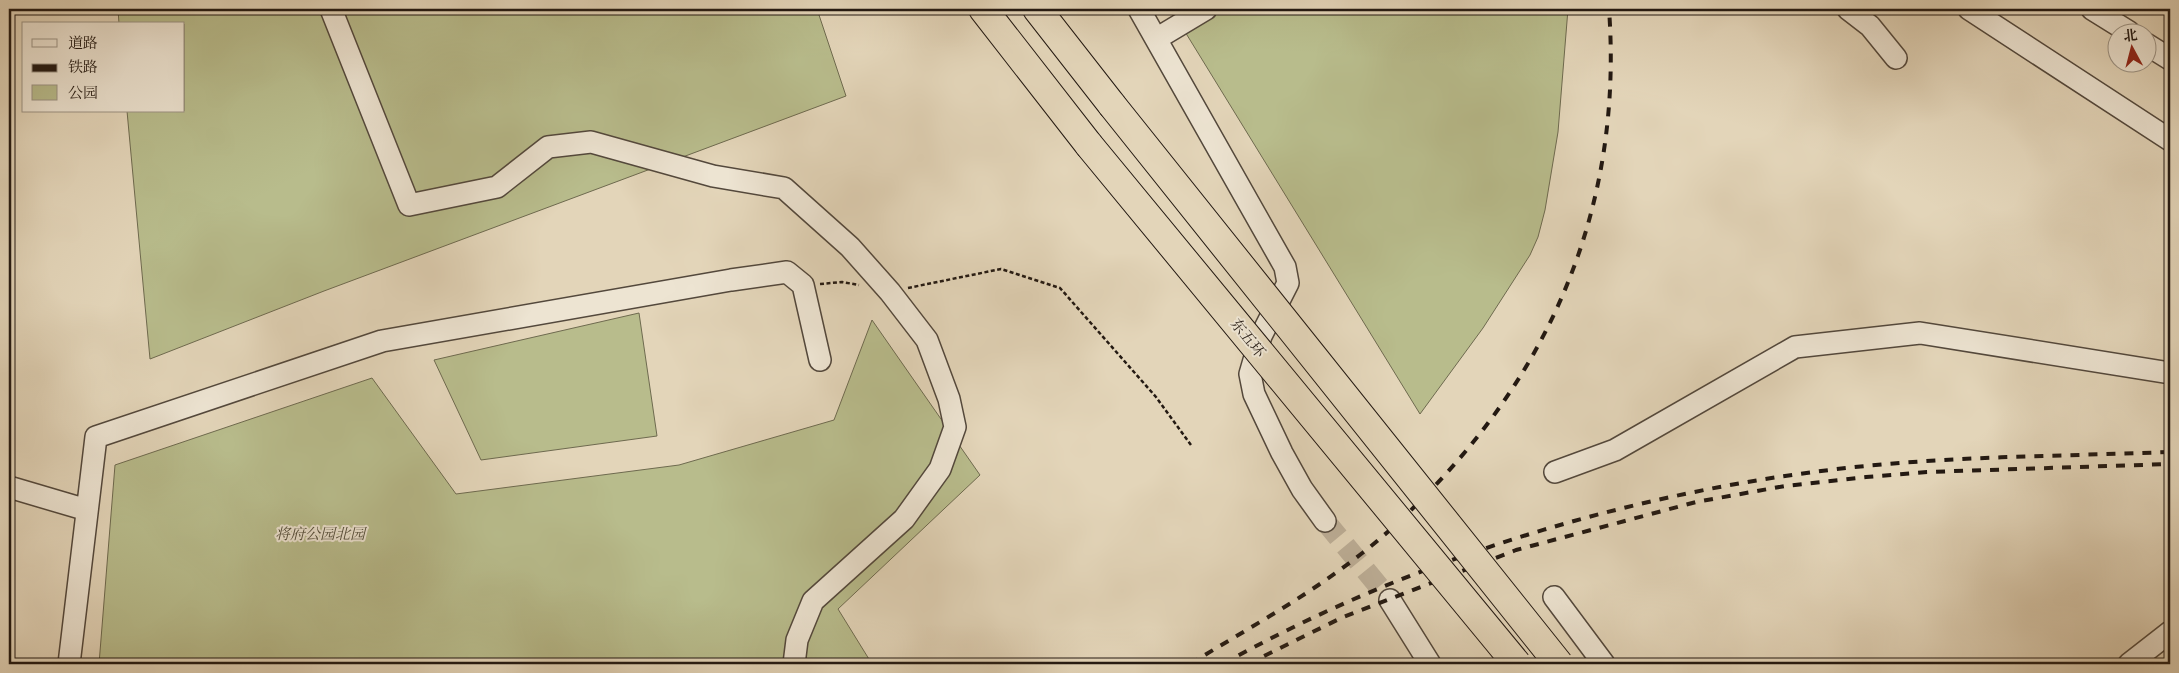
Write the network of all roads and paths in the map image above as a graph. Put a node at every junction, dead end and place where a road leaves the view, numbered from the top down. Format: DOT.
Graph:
graph roads {
  1 [pos="331,9"];
  2 [pos="983,9"];
  3 [pos="1037,9"];
  4 [pos="1139,9"];
  5 [pos="1206,9"];
  6 [pos="1848,9"];
  7 [pos="1969,9"];
  8 [pos="2092,9"];
  9 [pos="2113,22"];
  10 [pos="1156,39"];
  11 [pos="2156,50"];
  12 [pos="1896,58"];
  13 [pos="2170,59"];
  14 [pos="2170,140"];
  15 [pos="803,285"];
  16 [pos="890,292"];
  17 [pos="820,360"];
  18 [pos="2170,372"];
  19 [pos="1191,445"];
  20 [pos="1555,472"];
  21 [pos="9,487"];
  22 [pos="87,510"];
  23 [pos="1325,521"];
  24 [pos="1554,597"];
  25 [pos="1390,600"];
  26 [pos="2170,632"];
  27 [pos="69,664"];
  28 [pos="794,664"];
  29 [pos="1430,664"];
  30 [pos="1517,664"];
  31 [pos="1559,664"];
  32 [pos="1604,664"];
  33 [pos="2129,664"];
  1 -- 16 [label="street"];
  2 -- 30 [label="highway, 东五环, bridge"];
  3 -- 31 [label="highway, bridge"];
  4 -- 10 [label="street"];
  5 -- 10 [label="street"];
  6 -- 12 [label="street"];
  7 -- 14 [label="street"];
  8 -- 9 [label="street"];
  10 -- 23 [label="street"];
  11 -- 13 [label="street"];
  15 -- 16 [label="path"];
  15 -- 17 [label="street"];
  15 -- 22 [label="street"];
  16 -- 19 [label="path"];
  16 -- 28 [label="street"];
  18 -- 20 [label="street"];
  21 -- 22 [label="street"];
  22 -- 27 [label="street"];
  24 -- 32 [label="street"];
  25 -- 29 [label="street"];
  26 -- 33 [label="street"];
}
